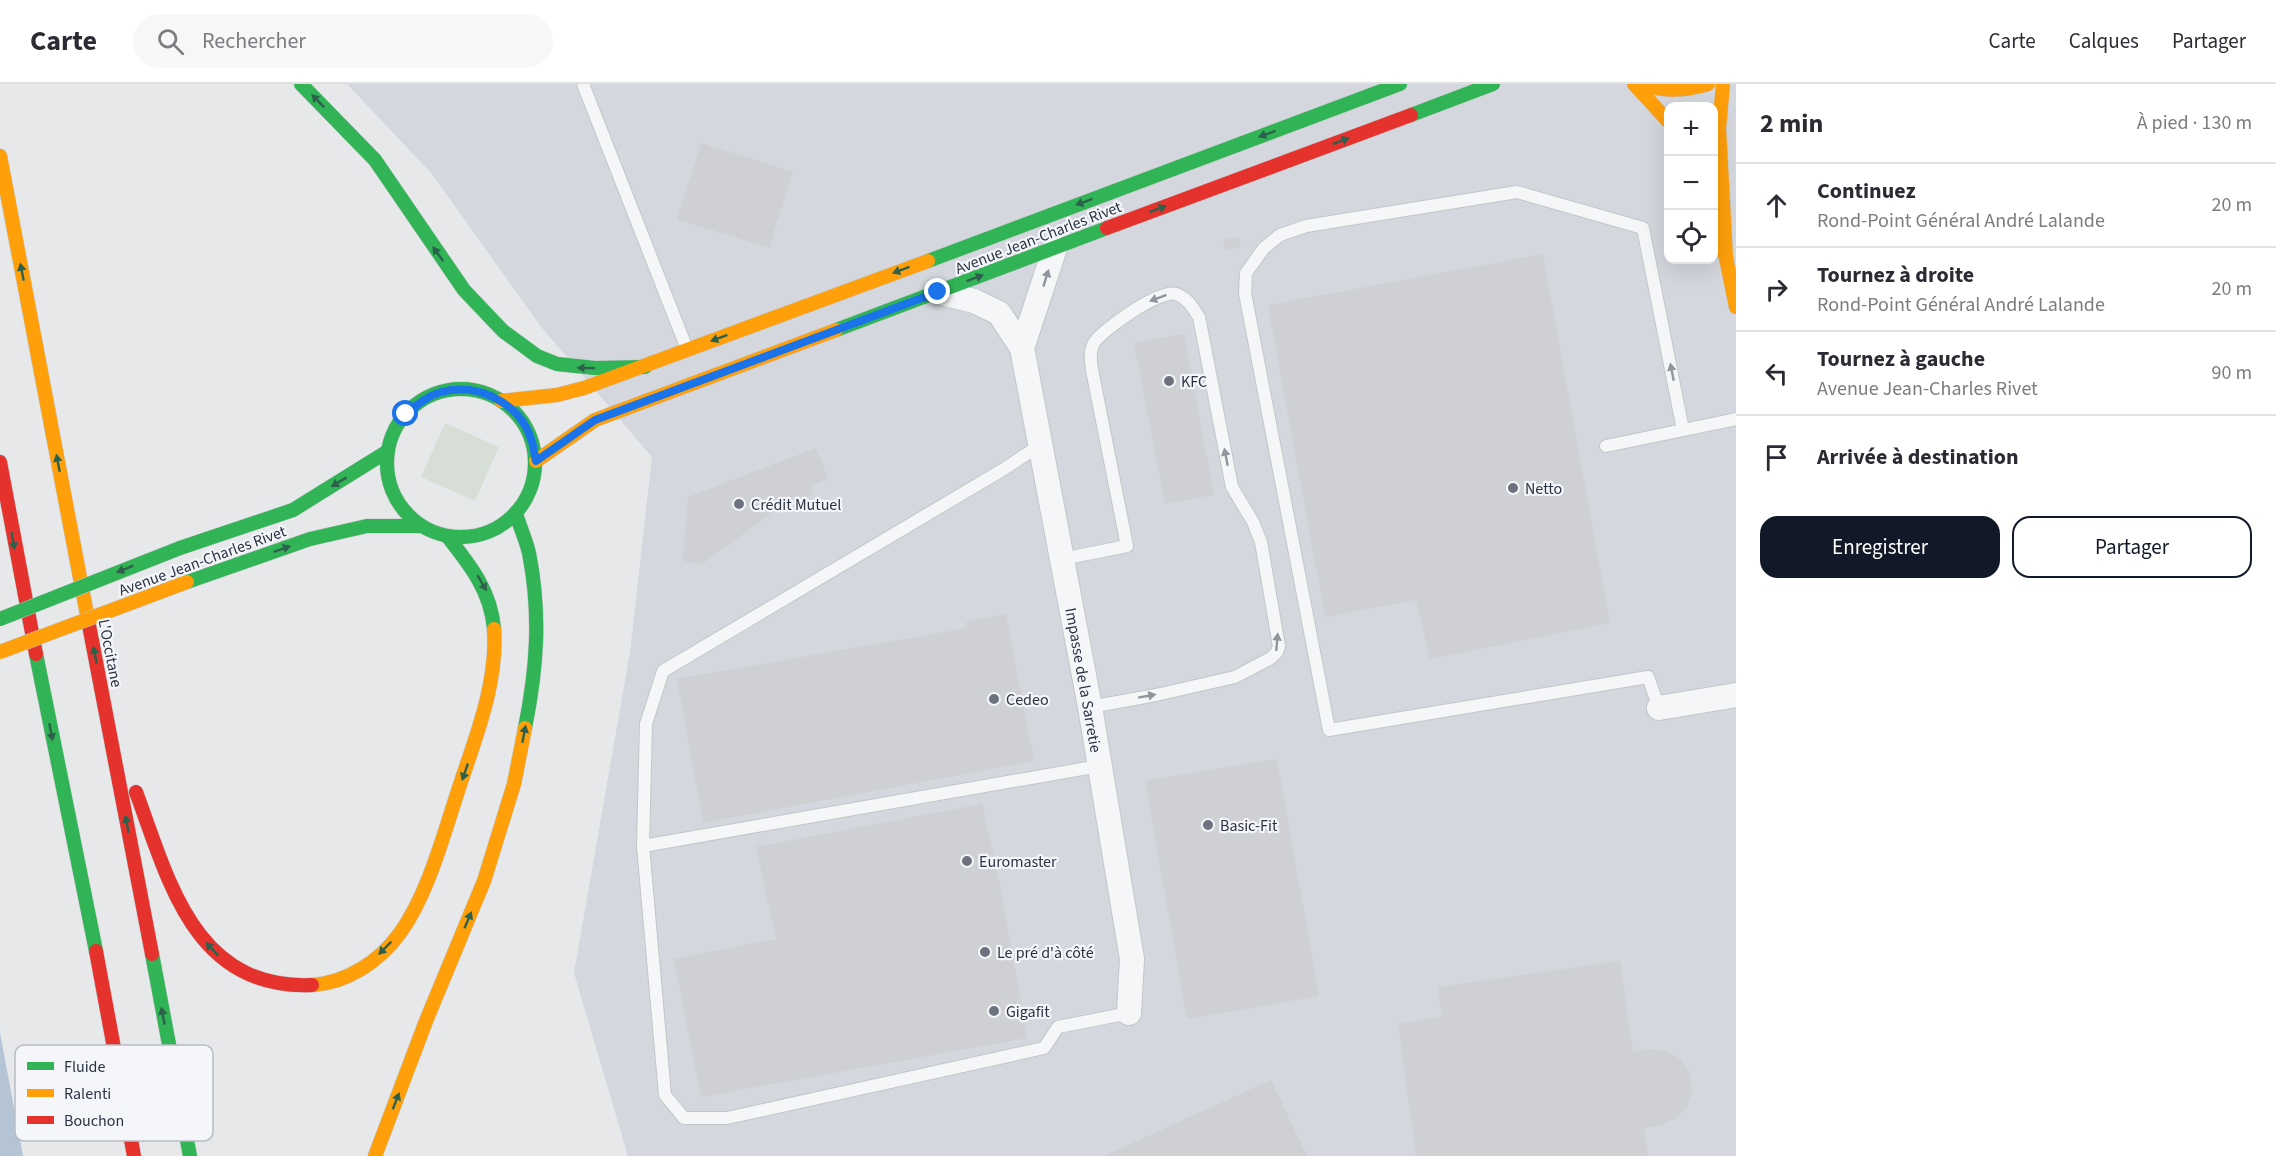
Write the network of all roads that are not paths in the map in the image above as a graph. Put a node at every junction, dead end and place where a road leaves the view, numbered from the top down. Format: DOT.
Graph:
graph roads {
  1 [pos="302,84"];
  2 [pos="583,84"];
  3 [pos="1400,84"];
  4 [pos="1493,84"];
  5 [pos="1634,84"];
  6 [pos="1641,84"];
  7 [pos="1708,84"];
  8 [pos="1723,84"];
  9 [pos="1664,117"];
  10 [pos="0,156"];
  11 [pos="1718,236"];
  12 [pos="1055,248"];
  13 [pos="1726,258"];
  14 [pos="938,292"];
  15 [pos="1736,307"];
  16 [pos="1022,348"];
  17 [pos="688,350"];
  18 [pos="645,367"];
  19 [pos="501,401"];
  20 [pos="1736,419"];
  21 [pos="1683,430"];
  22 [pos="1040,445"];
  23 [pos="1606,446"];
  24 [pos="388,451"];
  25 [pos="536,461"];
  26 [pos="0,462"];
  27 [pos="516,514"];
  28 [pos="421,526"];
  29 [pos="447,536"];
  30 [pos="1062,559"];
  31 [pos="0,619"];
  32 [pos="0,652"];
  33 [pos="1736,695"];
  34 [pos="1090,706"];
  35 [pos="1659,708"];
  36 [pos="106,712"];
  37 [pos="1099,766"];
  38 [pos="643,846"];
  39 [pos="1130,1013"];
  40 [pos="113,1045"];
  41 [pos="169,1045"];
  42 [pos="131,1141"];
  43 [pos="187,1141"];
  44 [pos="134,1156"];
  45 [pos="190,1156"];
  46 [pos="375,1156"];
  18 -- 1 [label="main road, one-way"];
  2 -- 17 [label="lane"];
  3 -- 17 [label="main road, Avenue Jean-Charles Rivet, one-way"];
  12 -- 4 [label="main road, Avenue Jean-Charles Rivet, one-way"];
  5 -- 9 [label="main road"];
  6 -- 7 [label="main road"];
  8 -- 13 [label="main road"];
  36 -- 10 [label="main road, L'Occitane, one-way"];
  11 -- 13 [label="main road"];
  14 -- 12 [label="main road, Avenue Jean-Charles Rivet, one-way"];
  16 -- 12 [label="street, one-way"];
  13 -- 15 [label="main road"];
  14 -- 16 [label="street"];
  14 -- 25 [label="main road, Avenue Jean-Charles Rivet"];
  16 -- 22 [label="street, Impasse de la Sarretie"];
  17 -- 18 [label="main road, Avenue Jean-Charles Rivet"];
  18 -- 19 [label="main road, Avenue Jean-Charles Rivet"];
  19 -- 24 [label="main road"];
  19 -- 25 [label="main road"];
  20 -- 21 [label="lane"];
  21 -- 23 [label="lane"];
  21 -- 35 [label="lane, one-way"];
  22 -- 30 [label="street, Impasse de la Sarretie"];
  22 -- 38 [label="lane"];
  24 -- 28 [label="main road"];
  24 -- 31 [label="main road, Avenue Jean-Charles Rivet, one-way, bridge"];
  25 -- 27 [label="main road"];
  26 -- 40 [label="main road, one-way"];
  27 -- 29 [label="main road"];
  46 -- 27 [label="main road, one-way"];
  28 -- 29 [label="main road"];
  32 -- 28 [label="main road, Avenue Jean-Charles Rivet, one-way, bridge"];
  29 -- 36 [label="main road, one-way"];
  30 -- 34 [label="street, Impasse de la Sarretie"];
  34 -- 30 [label="lane, one-way"];
  33 -- 35 [label="street"];
  34 -- 37 [label="street, Impasse de la Sarretie"];
  41 -- 36 [label="main road, L'Occitane, one-way"];
  37 -- 38 [label="lane"];
  37 -- 39 [label="street, Impasse de la Sarretie"];
  38 -- 39 [label="lane"];
  42 -- 44 [label="main road, one-way"];
  45 -- 43 [label="main road, L'Occitane, one-way"];
}
